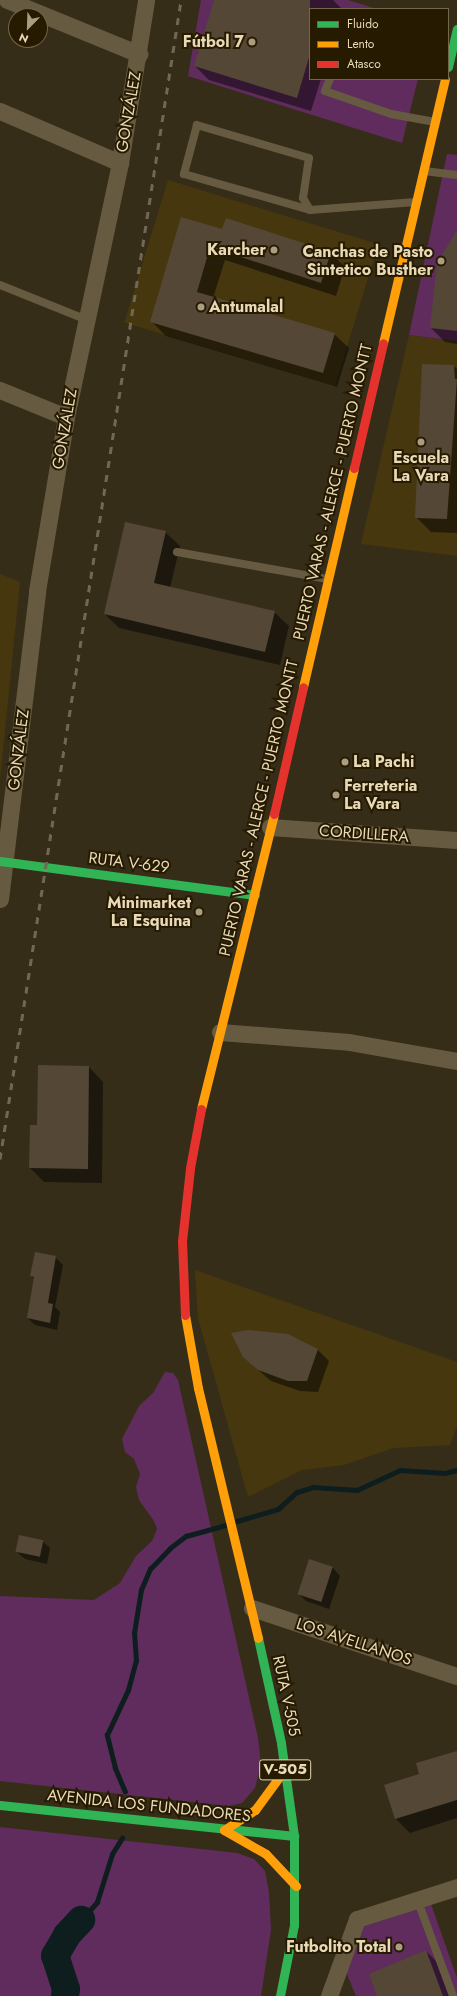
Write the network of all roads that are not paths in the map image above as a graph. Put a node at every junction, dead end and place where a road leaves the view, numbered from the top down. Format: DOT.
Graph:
graph roads {
  1 [pos="7,0"];
  2 [pos="146,0"];
  3 [pos="457,29"];
  4 [pos="139,54"];
  5 [pos="449,63"];
  6 [pos="330,80"];
  7 [pos="445,80"];
  8 [pos="0,111"];
  9 [pos="435,122"];
  10 [pos="120,163"];
  11 [pos="424,171"];
  12 [pos="457,175"];
  13 [pos="416,202"];
  14 [pos="310,210"];
  15 [pos="0,285"];
  16 [pos="87,320"];
  17 [pos="0,390"];
  18 [pos="66,417"];
  19 [pos="176,552"];
  20 [pos="328,580"];
  21 [pos="270,828"];
  22 [pos="457,840"];
  23 [pos="3,861"];
  24 [pos="255,896"];
  25 [pos="0,899"];
  26 [pos="220,1032"];
  27 [pos="457,1061"];
  28 [pos="237,1547"];
  29 [pos="252,1608"];
  30 [pos="457,1676"];
  31 [pos="285,1769"];
  32 [pos="0,1805"];
  33 [pos="224,1830"];
  34 [pos="294,1836"];
  35 [pos="296,1886"];
  36 [pos="457,1886"];
  37 [pos="417,1899"];
  38 [pos="280,1996"];
  39 [pos="328,1996"];
  40 [pos="453,1996"];
  1 -- 4 [label="street"];
  2 -- 4 [label="street, GONZÁLEZ"];
  3 -- 5 [label="main road"];
  4 -- 10 [label="street, GONZÁLEZ"];
  6 -- 9 [label="lane"];
  7 -- 9 [label="main road, PUERTO VARAS - ALERCE - PUERTO MONTT"];
  8 -- 10 [label="street"];
  9 -- 11 [label="main road, PUERTO VARAS - ALERCE - PUERTO MONTT"];
  10 -- 16 [label="street, GONZÁLEZ"];
  11 -- 12 [label="lane"];
  11 -- 13 [label="main road, PUERTO VARAS - ALERCE - PUERTO MONTT"];
  13 -- 14 [label="lane"];
  13 -- 20 [label="main road, PUERTO VARAS - ALERCE - PUERTO MONTT"];
  14 -- 14 [label="lane"];
  15 -- 16 [label="lane"];
  16 -- 18 [label="street, GONZÁLEZ"];
  17 -- 18 [label="street"];
  18 -- 23 [label="street, GONZÁLEZ"];
  19 -- 20 [label="lane"];
  20 -- 21 [label="main road, PUERTO VARAS - ALERCE - PUERTO MONTT"];
  21 -- 22 [label="street, CORDILLERA"];
  21 -- 24 [label="main road, PUERTO VARAS - ALERCE - PUERTO MONTT"];
  23 -- 24 [label="main road, RUTA V-629"];
  23 -- 25 [label="street, GONZÁLEZ"];
  24 -- 26 [label="main road, PUERTO VARAS - ALERCE - PUERTO MONTT"];
  26 -- 27 [label="street"];
  26 -- 28 [label="main road, PUERTO VARAS - ALERCE - PUERTO MONTT"];
  28 -- 29 [label="main road, RUTA V-505 / V-505"];
  29 -- 30 [label="street, LOS AVELLANOS"];
  29 -- 31 [label="main road, RUTA V-505 / V-505"];
  31 -- 33 [label="main road"];
  31 -- 34 [label="main road, RUTA V-505 / V-505"];
  32 -- 33 [label="main road, AVENIDA LOS FUNDADORES"];
  33 -- 34 [label="main road, AVENIDA LOS FUNDADORES"];
  33 -- 35 [label="main road"];
  34 -- 35 [label="main road, RUTA V-505 / V-505"];
  35 -- 38 [label="main road, RUTA V-505 / V-505"];
  36 -- 37 [label="street"];
  37 -- 39 [label="street"];
  37 -- 40 [label="lane"];
}
